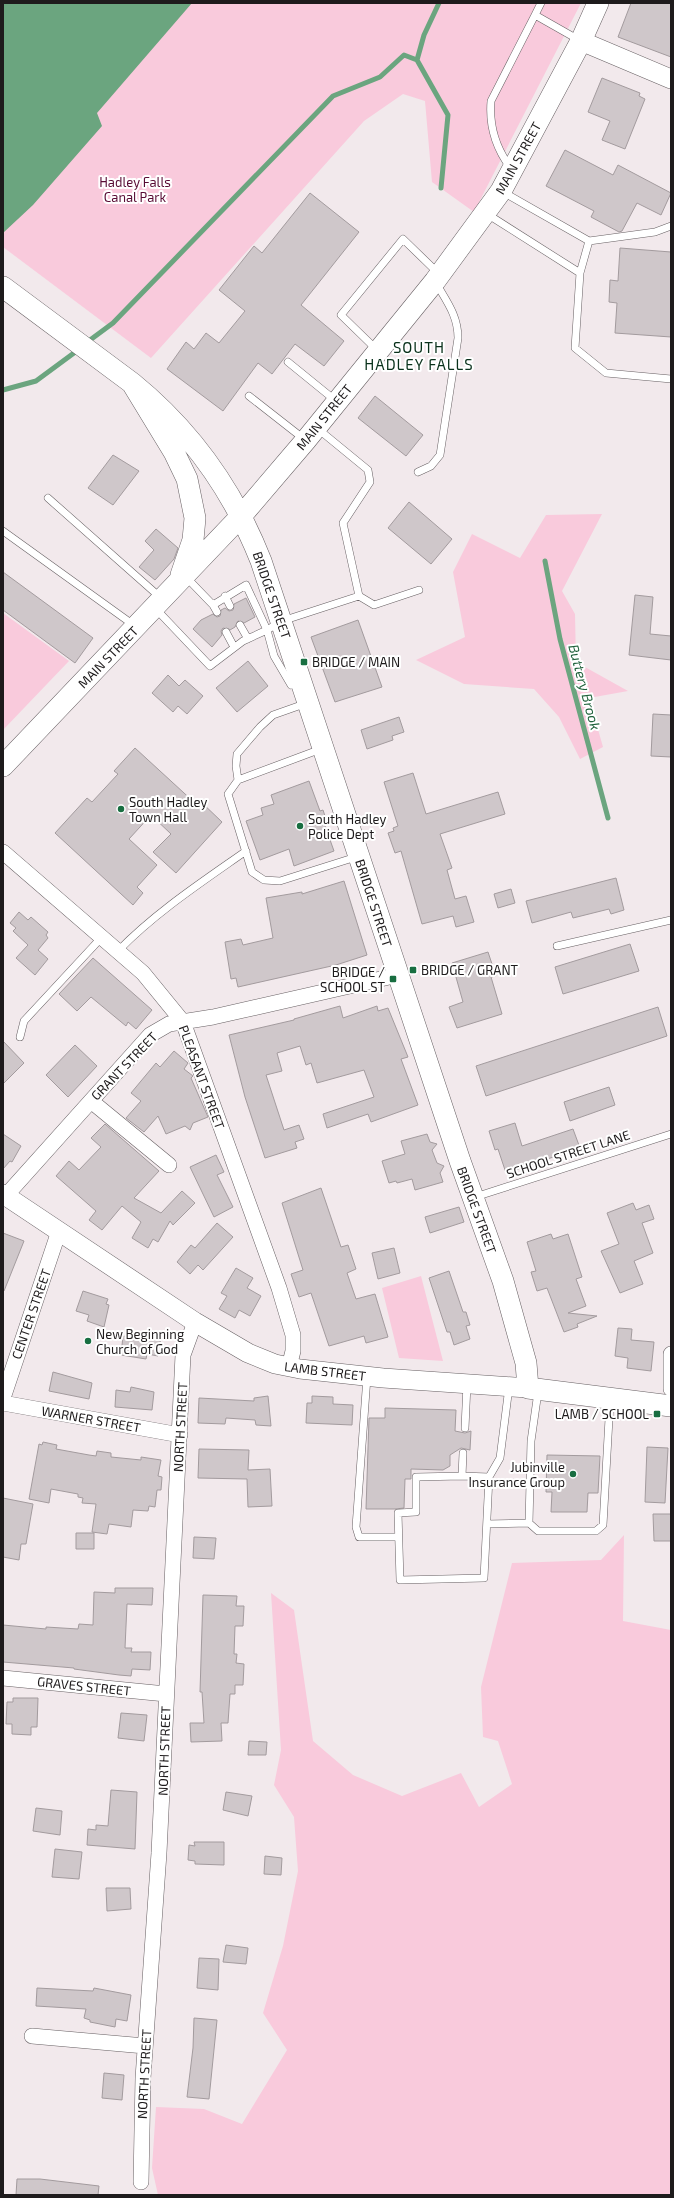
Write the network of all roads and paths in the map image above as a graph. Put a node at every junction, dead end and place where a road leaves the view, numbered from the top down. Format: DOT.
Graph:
graph roads {
  1 [pos="541,3"];
  2 [pos="598,3"];
  3 [pos="535,15"];
  4 [pos="581,41"];
  5 [pos="671,79"];
  6 [pos="512,170"];
  7 [pos="501,191"];
  8 [pos="486,214"];
  9 [pos="671,226"];
  10 [pos="589,241"];
  11 [pos="580,273"];
  12 [pos="437,278"];
  13 [pos="3,287"];
  14 [pos="378,351"];
  15 [pos="288,362"];
  16 [pos="671,379"];
  17 [pos="132,383"];
  18 [pos="249,396"];
  19 [pos="337,402"];
  20 [pos="311,434"];
  21 [pos="418,472"];
  22 [pos="48,498"];
  23 [pos="242,515"];
  24 [pos="3,531"];
  25 [pos="419,590"];
  26 [pos="170,592"];
  27 [pos="225,596"];
  28 [pos="359,596"];
  29 [pos="213,605"];
  30 [pos="230,606"];
  31 [pos="217,612"];
  32 [pos="240,625"];
  33 [pos="274,626"];
  34 [pos="136,627"];
  35 [pos="226,632"];
  36 [pos="248,639"];
  37 [pos="234,647"];
  38 [pos="307,703"];
  39 [pos="323,749"];
  40 [pos="3,766"];
  41 [pos="238,780"];
  42 [pos="246,851"];
  43 [pos="3,852"];
  44 [pos="358,856"];
  45 [pos="671,920"];
  46 [pos="102,937"];
  47 [pos="557,946"];
  48 [pos="118,951"];
  49 [pos="398,975"];
  50 [pos="183,1022"];
  51 [pos="20,1036"];
  52 [pos="90,1101"];
  53 [pos="671,1134"];
  54 [pos="169,1165"];
  55 [pos="4,1196"];
  56 [pos="473,1198"];
  57 [pos="59,1231"];
  58 [pos="195,1322"];
  59 [pos="671,1354"];
  60 [pos="289,1367"];
  61 [pos="367,1376"];
  62 [pos="467,1384"];
  63 [pos="525,1388"];
  64 [pos="671,1389"];
  65 [pos="3,1398"];
  66 [pos="610,1398"];
  67 [pos="3,1403"];
  68 [pos="671,1406"];
  69 [pos="465,1428"];
  70 [pos="180,1435"];
  71 [pos="463,1453"];
  72 [pos="462,1476"];
  73 [pos="489,1477"];
  74 [pos="529,1523"];
  75 [pos="487,1524"];
  76 [pos="398,1538"];
  77 [pos="3,1678"];
  78 [pos="166,1694"];
  79 [pos="32,2036"];
  80 [pos="145,2046"];
  81 [pos="141,2182"];
  1 -- 3 [label="lane"];
  2 -- 4 [label="main road, MAIN STREET"];
  3 -- 4 [label="lane"];
  3 -- 6 [label="lane"];
  4 -- 5 [label="street"];
  4 -- 6 [label="main road, MAIN STREET"];
  6 -- 7 [label="main road, MAIN STREET"];
  7 -- 8 [label="main road, MAIN STREET"];
  7 -- 10 [label="lane"];
  8 -- 11 [label="lane"];
  8 -- 12 [label="main road, MAIN STREET"];
  9 -- 10 [label="lane"];
  10 -- 11 [label="lane"];
  11 -- 16 [label="lane"];
  12 -- 14 [label="main road, MAIN STREET"];
  12 -- 14 [label="lane"];
  12 -- 21 [label="lane"];
  13 -- 17 [label="main road, BRIDGE STREET"];
  14 -- 19 [label="main road, MAIN STREET"];
  15 -- 19 [label="lane"];
  17 -- 23 [label="main road, BRIDGE STREET"];
  17 -- 26 [label="main road"];
  18 -- 20 [label="lane"];
  19 -- 20 [label="main road, MAIN STREET"];
  20 -- 23 [label="main road, MAIN STREET"];
  20 -- 28 [label="lane"];
  22 -- 26 [label="lane"];
  23 -- 26 [label="main road, MAIN STREET"];
  23 -- 33 [label="main road, BRIDGE STREET"];
  24 -- 34 [label="lane"];
  25 -- 28 [label="lane"];
  26 -- 29 [label="lane"];
  26 -- 34 [label="main road, MAIN STREET"];
  26 -- 37 [label="lane"];
  27 -- 29 [label="lane"];
  27 -- 30 [label="lane"];
  27 -- 33 [label="lane"];
  28 -- 33 [label="lane"];
  29 -- 31 [label="lane"];
  32 -- 36 [label="lane"];
  33 -- 36 [label="lane"];
  33 -- 38 [label="main road, BRIDGE STREET"];
  34 -- 40 [label="main road, MAIN STREET"];
  35 -- 37 [label="lane"];
  36 -- 37 [label="lane"];
  38 -- 39 [label="main road, BRIDGE STREET"];
  38 -- 41 [label="lane"];
  39 -- 41 [label="lane"];
  39 -- 44 [label="main road, BRIDGE STREET"];
  41 -- 42 [label="lane"];
  42 -- 44 [label="lane"];
  42 -- 48 [label="lane"];
  43 -- 46 [label="street, PLEASANT STREET"];
  44 -- 49 [label="main road, BRIDGE STREET"];
  45 -- 47 [label="lane"];
  46 -- 48 [label="street, PLEASANT STREET"];
  46 -- 51 [label="lane"];
  48 -- 50 [label="street, PLEASANT STREET"];
  49 -- 50 [label="street, GRANT STREET"];
  49 -- 56 [label="main road, BRIDGE STREET"];
  50 -- 52 [label="street, GRANT STREET"];
  50 -- 60 [label="street, PLEASANT STREET"];
  52 -- 54 [label="street"];
  52 -- 55 [label="street, GRANT STREET"];
  53 -- 56 [label="lane, SCHOOL STREET LANE"];
  55 -- 57 [label="street, LAMB STREET"];
  56 -- 63 [label="main road, BRIDGE STREET"];
  57 -- 58 [label="street, LAMB STREET"];
  57 -- 65 [label="street, CENTER STREET"];
  58 -- 60 [label="street, LAMB STREET"];
  58 -- 70 [label="street, NORTH STREET"];
  59 -- 64 [label="street"];
  60 -- 61 [label="street, LAMB STREET"];
  61 -- 62 [label="street, LAMB STREET"];
  61 -- 76 [label="lane"];
  62 -- 63 [label="street, LAMB STREET"];
  62 -- 69 [label="lane"];
  63 -- 66 [label="main road, LAMB STREET"];
  63 -- 73 [label="lane"];
  63 -- 74 [label="lane"];
  66 -- 68 [label="main road, LAMB STREET"];
  66 -- 74 [label="lane"];
  67 -- 70 [label="street, WARNER STREET"];
  70 -- 78 [label="street, NORTH STREET"];
  71 -- 72 [label="lane"];
  72 -- 73 [label="lane"];
  72 -- 76 [label="lane"];
  73 -- 75 [label="lane"];
  74 -- 75 [label="lane"];
  75 -- 76 [label="lane"];
  77 -- 78 [label="street, GRAVES STREET"];
  78 -- 80 [label="street, NORTH STREET"];
  79 -- 80 [label="street"];
  80 -- 81 [label="street, NORTH STREET"];
}
